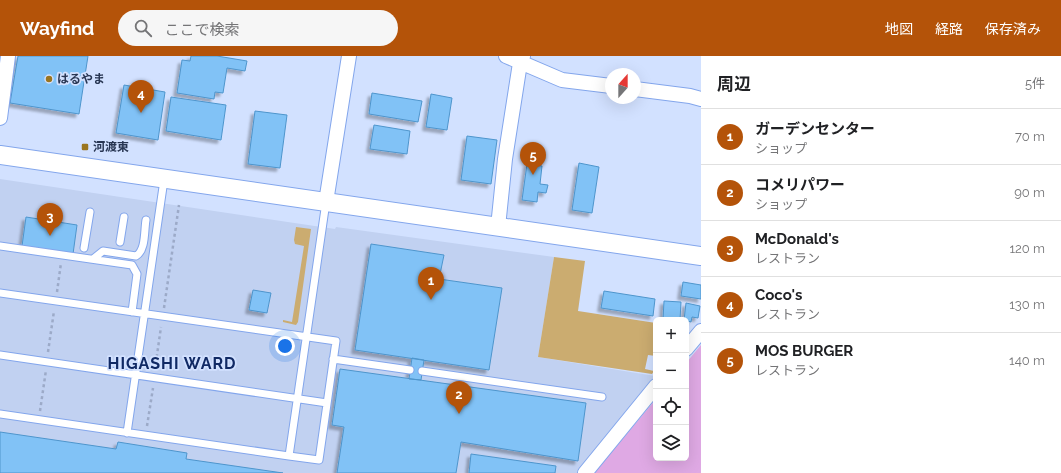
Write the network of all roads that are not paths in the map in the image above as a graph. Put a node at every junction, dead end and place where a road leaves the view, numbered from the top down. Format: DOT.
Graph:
graph roads {
  1 [pos="8,56"];
  2 [pos="349,56"];
  3 [pos="506,56"];
  4 [pos="522,59"];
  5 [pos="605,85"];
  6 [pos="641,90"];
  7 [pos="701,99"];
  8 [pos="0,118"];
  9 [pos="0,155"];
  10 [pos="164,179"];
  11 [pos="326,202"];
  12 [pos="90,212"];
  13 [pos="124,217"];
  14 [pos="146,220"];
  15 [pos="498,227"];
  16 [pos="120,242"];
  17 [pos="0,246"];
  18 [pos="84,248"];
  19 [pos="701,256"];
  20 [pos="93,259"];
  21 [pos="0,293"];
  22 [pos="132,312"];
  23 [pos="144,314"];
  24 [pos="701,331"];
  25 [pos="306,337"];
  26 [pos="689,345"];
  27 [pos="0,355"];
  28 [pos="333,359"];
  29 [pos="410,370"];
  30 [pos="422,371"];
  31 [pos="135,374"];
  32 [pos="654,389"];
  33 [pos="602,397"];
  34 [pos="297,398"];
  35 [pos="327,403"];
  36 [pos="0,414"];
  37 [pos="126,433"];
  38 [pos="289,456"];
  39 [pos="586,473"];
  1 -- 8 [label="street"];
  2 -- 11 [label="street"];
  3 -- 4 [label="street"];
  4 -- 5 [label="street"];
  4 -- 15 [label="street"];
  6 -- 7 [label="street"];
  9 -- 10 [label="street"];
  10 -- 11 [label="street"];
  10 -- 23 [label="lane"];
  11 -- 15 [label="street"];
  11 -- 25 [label="lane"];
  12 -- 18 [label="lane"];
  13 -- 16 [label="lane"];
  14 -- 20 [label="lane"];
  15 -- 19 [label="street"];
  17 -- 20 [label="lane"];
  20 -- 22 [label="lane"];
  21 -- 22 [label="lane"];
  22 -- 23 [label="lane"];
  23 -- 25 [label="lane"];
  23 -- 31 [label="lane"];
  24 -- 26 [label="street"];
  25 -- 28 [label="lane"];
  25 -- 34 [label="lane"];
  27 -- 31 [label="lane"];
  28 -- 29 [label="lane"];
  28 -- 35 [label="lane"];
  30 -- 33 [label="lane"];
  31 -- 34 [label="lane"];
  31 -- 37 [label="lane"];
  32 -- 39 [label="street"];
  34 -- 35 [label="lane"];
  34 -- 38 [label="lane"];
  35 -- 38 [label="lane"];
  36 -- 37 [label="lane"];
  37 -- 38 [label="lane"];
}
